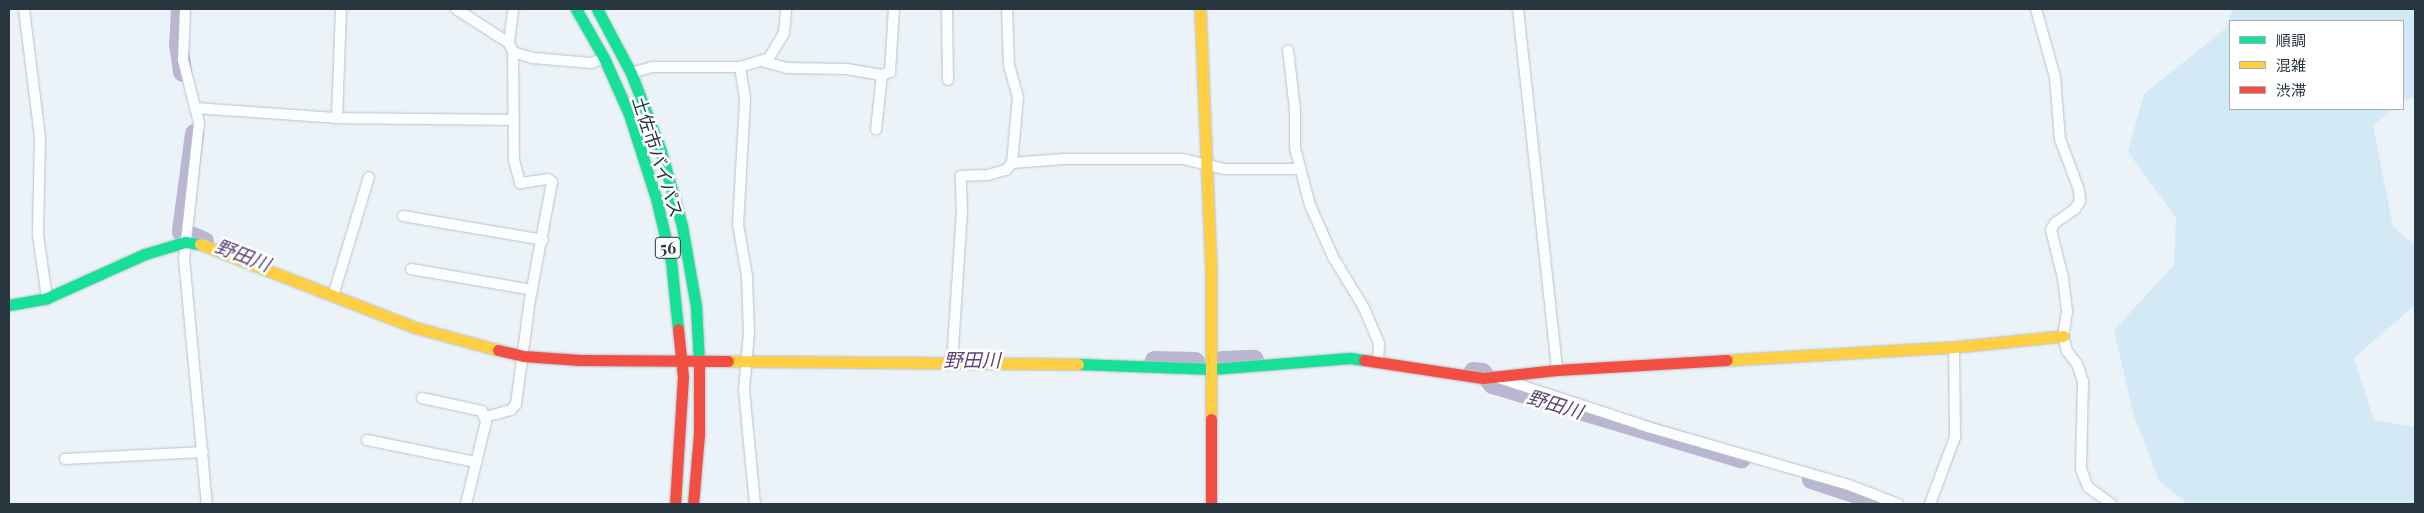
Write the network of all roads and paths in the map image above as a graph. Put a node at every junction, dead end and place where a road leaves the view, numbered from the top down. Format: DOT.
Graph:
graph roads {
  1 [pos="24,9"];
  2 [pos="185,9"];
  3 [pos="341,9"];
  4 [pos="456,9"];
  5 [pos="513,9"];
  6 [pos="576,9"];
  7 [pos="597,9"];
  8 [pos="786,9"];
  9 [pos="894,9"];
  10 [pos="947,9"];
  11 [pos="1007,9"];
  12 [pos="1200,9"];
  13 [pos="1518,9"];
  14 [pos="2036,9"];
  15 [pos="511,48"];
  16 [pos="1288,50"];
  17 [pos="604,58"];
  18 [pos="760,61"];
  19 [pos="740,67"];
  20 [pos="631,74"];
  21 [pos="882,75"];
  22 [pos="948,80"];
  23 [pos="197,108"];
  24 [pos="337,118"];
  25 [pos="514,120"];
  26 [pos="876,130"];
  27 [pos="1012,163"];
  28 [pos="1206,164"];
  29 [pos="1300,170"];
  30 [pos="369,177"];
  31 [pos="403,216"];
  32 [pos="185,237"];
  33 [pos="543,240"];
  34 [pos="411,269"];
  35 [pos="532,290"];
  36 [pos="335,291"];
  37 [pos="47,298"];
  38 [pos="9,306"];
  39 [pos="2063,336"];
  40 [pos="1954,347"];
  41 [pos="523,356"];
  42 [pos="1379,356"];
  43 [pos="682,361"];
  44 [pos="952,361"];
  45 [pos="699,362"];
  46 [pos="745,363"];
  47 [pos="1213,370"];
  48 [pos="1557,370"];
  49 [pos="1491,378"];
  50 [pos="422,398"];
  51 [pos="484,417"];
  52 [pos="367,440"];
  53 [pos="202,452"];
  54 [pos="65,459"];
  55 [pos="475,462"];
  56 [pos="207,504"];
  57 [pos="466,504"];
  58 [pos="675,504"];
  59 [pos="693,504"];
  60 [pos="755,504"];
  61 [pos="1211,504"];
  62 [pos="1898,504"];
  63 [pos="1930,504"];
  64 [pos="2111,504"];
  1 -- 37 [label="street"];
  2 -- 23 [label="street"];
  3 -- 24 [label="street"];
  4 -- 15 [label="street"];
  5 -- 15 [label="street"];
  6 -- 17 [label="main road, 土佐市バイパス / 56"];
  7 -- 20 [label="main road, 土佐市バイパス / 56"];
  8 -- 18 [label="street"];
  9 -- 21 [label="street"];
  10 -- 22 [label="street"];
  11 -- 27 [label="street"];
  12 -- 28 [label="main road"];
  13 -- 48 [label="street"];
  14 -- 39 [label="street"];
  15 -- 17 [label="street"];
  15 -- 25 [label="street"];
  16 -- 29 [label="street"];
  17 -- 43 [label="main road, 土佐市バイパス / 56"];
  18 -- 19 [label="street"];
  18 -- 21 [label="street"];
  19 -- 20 [label="street"];
  19 -- 46 [label="street"];
  20 -- 45 [label="main road, 土佐市バイパス / 56"];
  21 -- 26 [label="street"];
  23 -- 24 [label="street"];
  23 -- 32 [label="street"];
  24 -- 25 [label="street"];
  25 -- 33 [label="street"];
  27 -- 28 [label="street"];
  27 -- 44 [label="street"];
  28 -- 29 [label="street"];
  28 -- 47 [label="main road"];
  29 -- 42 [label="street"];
  30 -- 36 [label="street"];
  31 -- 33 [label="street"];
  32 -- 36 [label="main road"];
  32 -- 37 [label="main road"];
  32 -- 53 [label="street"];
  33 -- 35 [label="street"];
  34 -- 35 [label="street"];
  35 -- 41 [label="street"];
  36 -- 41 [label="main road"];
  37 -- 38 [label="main road"];
  39 -- 40 [label="main road"];
  39 -- 64 [label="street"];
  40 -- 48 [label="main road"];
  40 -- 63 [label="street"];
  41 -- 43 [label="main road"];
  41 -- 51 [label="street"];
  42 -- 47 [label="main road"];
  42 -- 49 [label="main road"];
  43 -- 45 [label="main road"];
  43 -- 58 [label="main road, 土佐市バイパス / 56"];
  44 -- 46 [label="main road"];
  44 -- 47 [label="main road"];
  45 -- 46 [label="main road"];
  45 -- 59 [label="main road, 土佐市バイパス / 56"];
  46 -- 60 [label="street"];
  47 -- 61 [label="main road"];
  48 -- 49 [label="main road"];
  49 -- 62 [label="street"];
  50 -- 51 [label="street"];
  51 -- 55 [label="street"];
  52 -- 55 [label="street"];
  53 -- 54 [label="street"];
  53 -- 56 [label="street"];
  55 -- 57 [label="street"];
}
